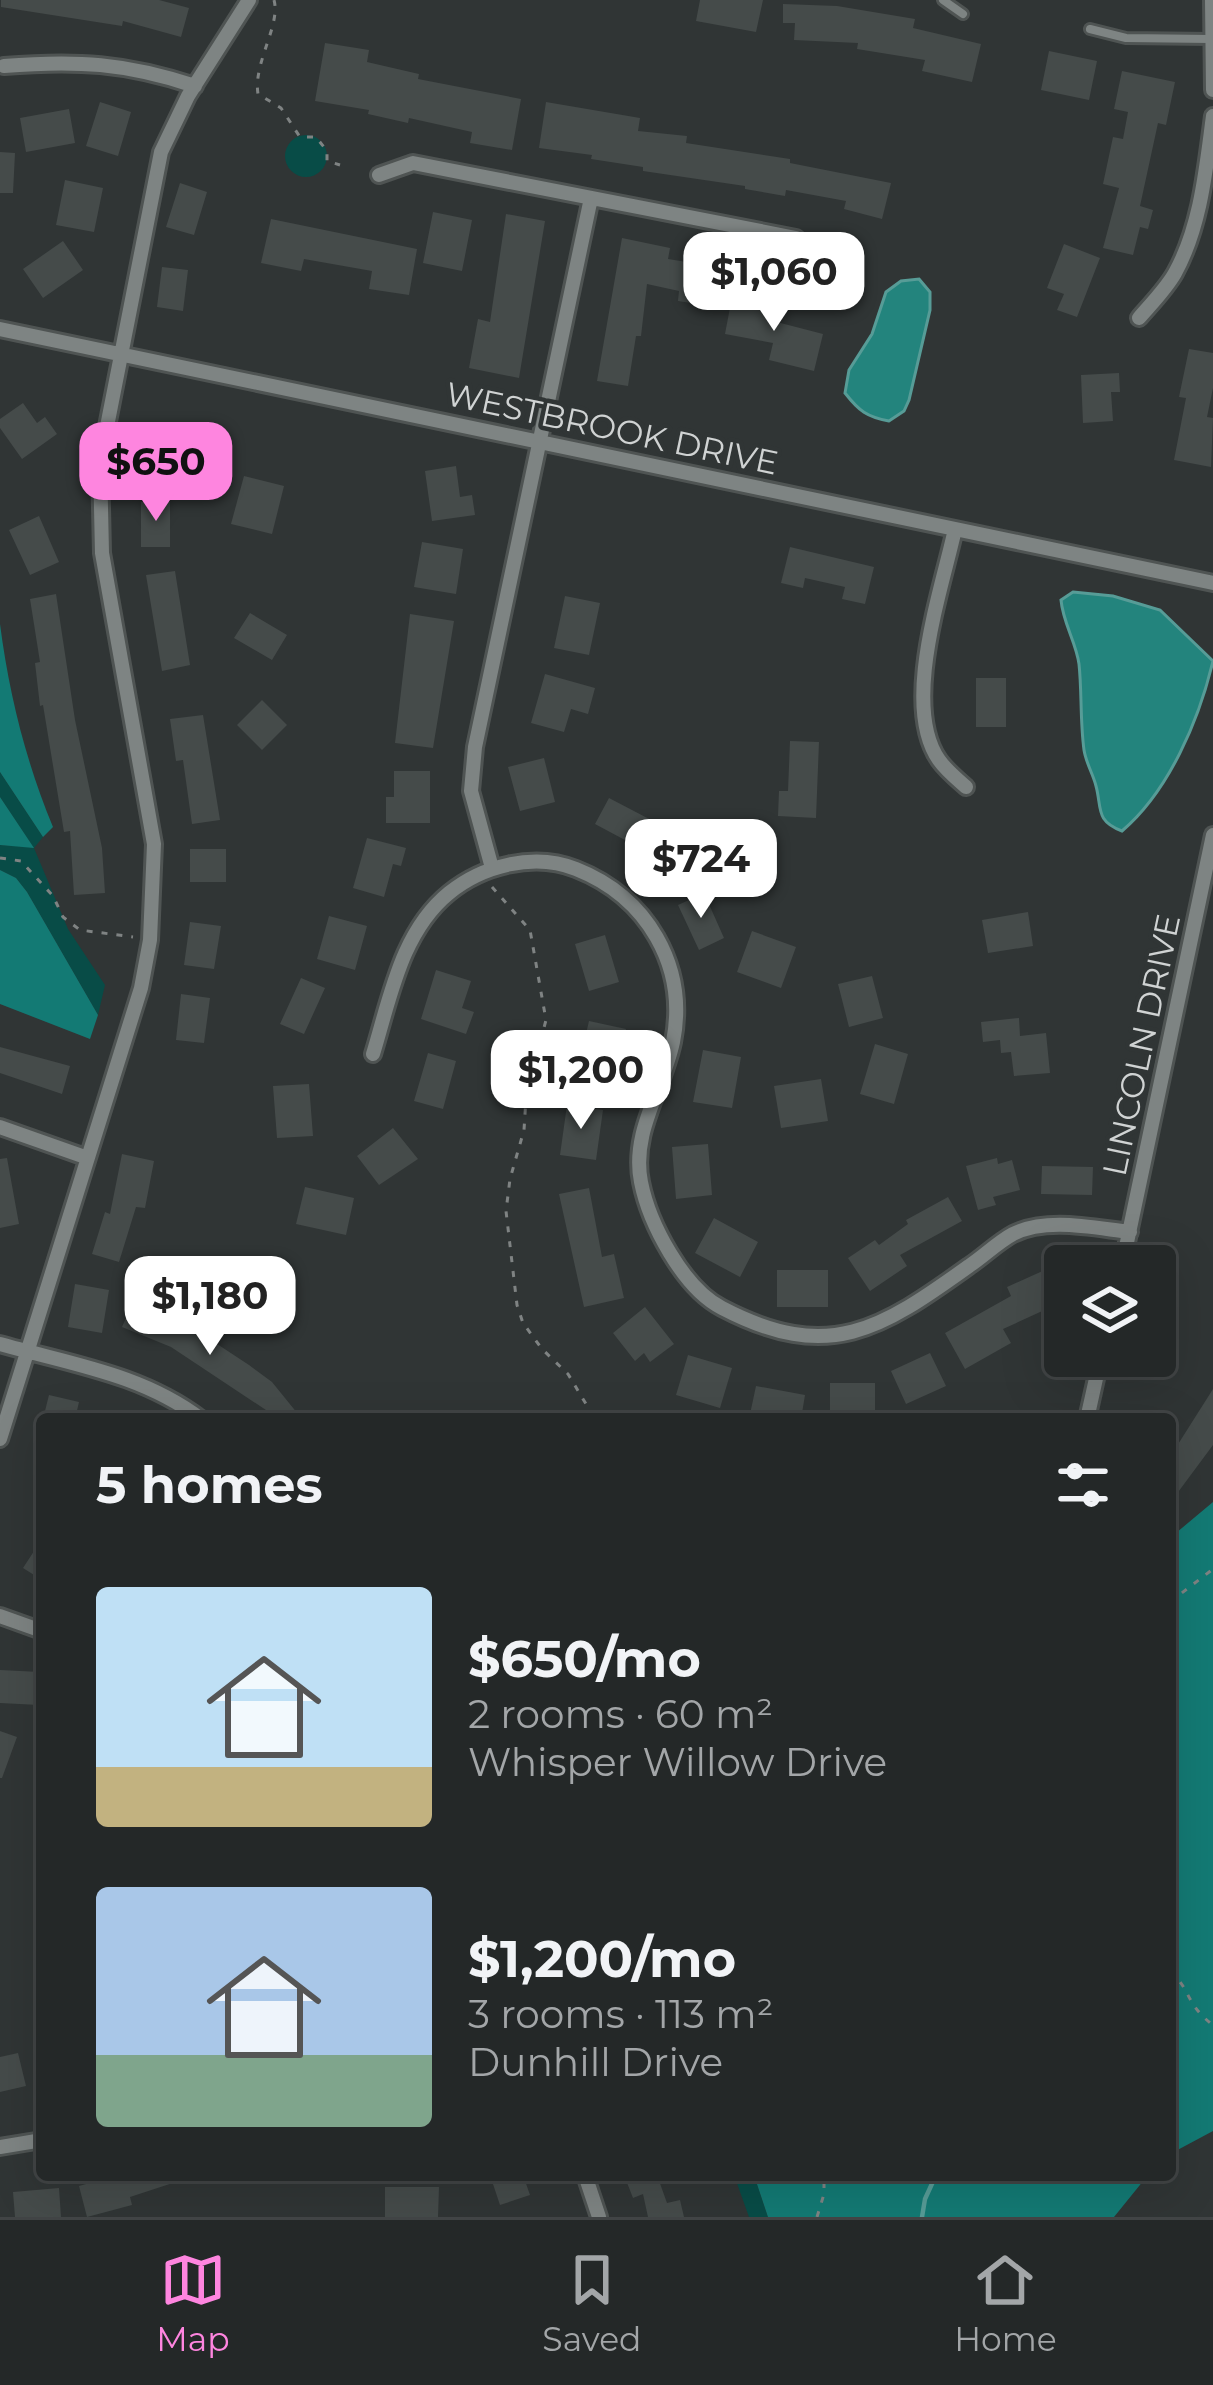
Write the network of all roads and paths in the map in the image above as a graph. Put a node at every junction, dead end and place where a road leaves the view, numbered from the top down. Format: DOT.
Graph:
graph roads {
  1 [pos="249,0"];
  2 [pos="274,0"];
  3 [pos="943,0"];
  4 [pos="1212,0"];
  5 [pos="963,14"];
  6 [pos="1090,29"];
  7 [pos="1213,33"];
  8 [pos="4,66"];
  9 [pos="195,86"];
  10 [pos="1213,90"];
  11 [pos="1213,116"];
  12 [pos="340,165"];
  13 [pos="379,175"];
  14 [pos="591,197"];
  15 [pos="818,266"];
  16 [pos="1139,318"];
  17 [pos="0,329"];
  18 [pos="121,353"];
  19 [pos="542,442"];
  20 [pos="955,529"];
  21 [pos="1213,583"];
  22 [pos="966,787"];
  23 [pos="1213,835"];
  24 [pos="0,858"];
  25 [pos="488,869"];
  26 [pos="150,940"];
  27 [pos="373,1054"];
  28 [pos="0,1127"];
  29 [pos="85,1157"];
  30 [pos="1130,1232"];
  31 [pos="1127,1245"];
  32 [pos="0,1344"];
  33 [pos="25,1351"];
  34 [pos="1096,1377"];
  35 [pos="192,1413"];
  36 [pos="591,1413"];
  37 [pos="1088,1413"];
  38 [pos="0,1439"];
  39 [pos="1213,1569"];
  40 [pos="1176,1597"];
  41 [pos="0,1616"];
  42 [pos="36,1629"];
  43 [pos="1176,1978"];
  44 [pos="1213,2025"];
  45 [pos="36,2141"];
  46 [pos="0,2147"];
  47 [pos="587,2181"];
  48 [pos="824,2181"];
  49 [pos="599,2217"];
  50 [pos="817,2217"];
  1 -- 9 [label="street"];
  2 -- 12 [label="path"];
  3 -- 5 [label="lane"];
  4 -- 7 [label="street"];
  6 -- 7 [label="lane"];
  7 -- 10 [label="street"];
  8 -- 9 [label="street"];
  9 -- 18 [label="street"];
  11 -- 16 [label="street"];
  13 -- 14 [label="street"];
  14 -- 15 [label="street"];
  14 -- 19 [label="street"];
  17 -- 18 [label="street, WESTBROOK DRIVE"];
  18 -- 19 [label="street, WESTBROOK DRIVE"];
  18 -- 26 [label="street"];
  19 -- 20 [label="street, WESTBROOK DRIVE"];
  19 -- 25 [label="street"];
  20 -- 21 [label="street, WESTBROOK DRIVE"];
  20 -- 22 [label="street"];
  23 -- 30 [label="street, LINCOLN DRIVE"];
  24 -- 26 [label="path"];
  25 -- 27 [label="street"];
  25 -- 30 [label="street"];
  25 -- 36 [label="path"];
  26 -- 29 [label="street"];
  28 -- 29 [label="street"];
  29 -- 33 [label="street"];
  30 -- 31 [label="street, LINCOLN DRIVE"];
  32 -- 33 [label="street"];
  33 -- 35 [label="street"];
  33 -- 38 [label="street"];
  34 -- 37 [label="street"];
  39 -- 40 [label="path"];
  41 -- 42 [label="street"];
  43 -- 44 [label="path"];
  45 -- 46 [label="street"];
  47 -- 49 [label="street"];
  48 -- 50 [label="path"];
}
